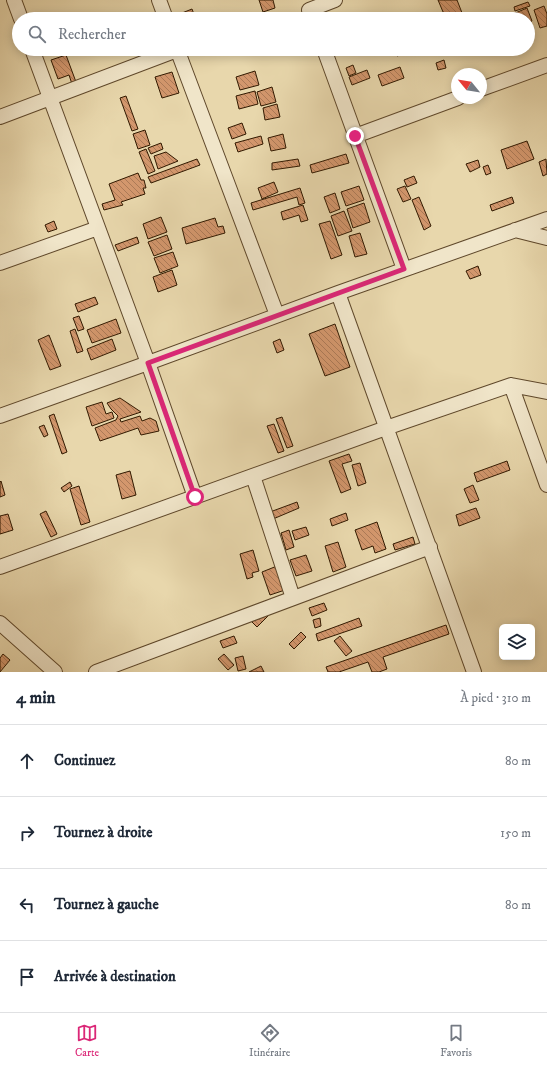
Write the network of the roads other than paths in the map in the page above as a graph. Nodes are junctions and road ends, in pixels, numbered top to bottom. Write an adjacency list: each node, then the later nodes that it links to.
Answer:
1 (14, 0): 5 (street)
2 (158, 0): 6 (street)
3 (336, 0): 4 (street)
4 (309, 10)
5 (18, 12)
6 (163, 12)
7 (35, 56): 13 (street)
8 (161, 56): 13 (street)
9 (179, 56): 24 (street)
10 (326, 56): 16 (street)
11 (547, 65): 12 (street)
12 (487, 87)
13 (51, 97): 15 (street); 18 (street)
14 (451, 101): 16 (street)
15 (0, 117)
16 (355, 136): 22 (street)
17 (547, 219): 19 (street)
18 (98, 228): 21 (street); 25 (street)
19 (516, 230): 20 (street); 22 (street)
20 (547, 238)
21 (0, 263)
22 (404, 269): 23 (street)
23 (338, 292): 24 (street); 29 (street)
24 (277, 315): 25 (street)
25 (148, 363): 28 (street); 32 (street)
26 (511, 385): 27 (street); 29 (street); 31 (street)
27 (547, 392)
28 (0, 416)
29 (386, 428): 30 (street); 33 (street)
30 (253, 476): 32 (street); 35 (street)
31 (547, 485)
32 (195, 497): 34 (street)
33 (430, 547): 35 (street); 39 (street)
34 (0, 567)
35 (293, 598): 38 (street)
36 (0, 623): 37 (street)
37 (55, 672)
38 (96, 672)
39 (474, 672)

